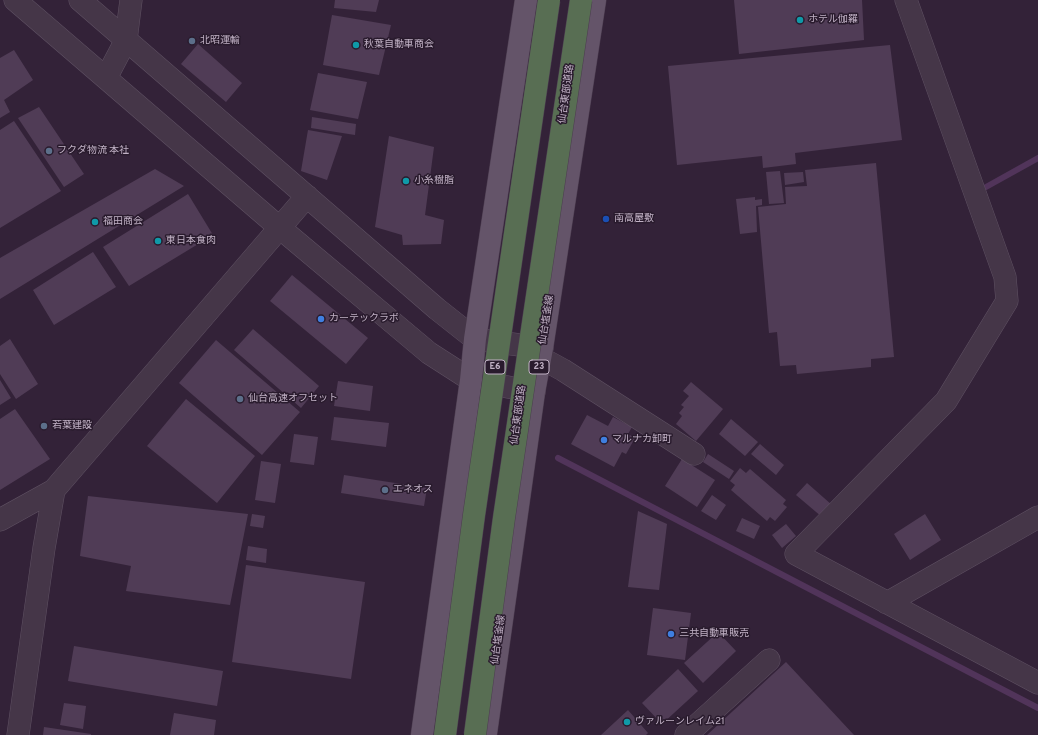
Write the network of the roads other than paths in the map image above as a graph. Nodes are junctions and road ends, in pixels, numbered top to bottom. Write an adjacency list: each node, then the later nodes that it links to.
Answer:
1 (15, 0): 10 (street)
2 (80, 0): 9 (street)
3 (131, 0): 9 (street)
4 (526, 0): 13 (main road)
5 (549, 0): 26 (highway, E6, bridge)
6 (580, 0): 27 (highway, 仙台東部道路, bridge)
7 (595, 0): 14 (main road, 仙台塩釜線 / 23)
8 (906, 0): 21 (street)
9 (126, 40): 10 (street); 11 (street)
10 (106, 78): 12 (street)
11 (308, 196): 12 (street); 13 (street)
12 (280, 228): 15 (street); 18 (street)
13 (475, 339): 14 (street); 15 (main road)
14 (542, 353): 16 (main road, 仙台塩釜線 / 23); 17 (street)
15 (471, 380): 16 (street); 25 (main road)
16 (534, 392): 28 (main road, 仙台塩釜線 / 23)
17 (694, 454)
18 (54, 490): 20 (street); 24 (street)
19 (1038, 517): 21 (street)
20 (0, 520)
21 (887, 603): 23 (street)
22 (769, 660): 29 (street)
23 (1038, 683)
24 (18, 735)
25 (422, 735)
26 (445, 735)
27 (475, 735)
28 (486, 735)
29 (686, 735)

